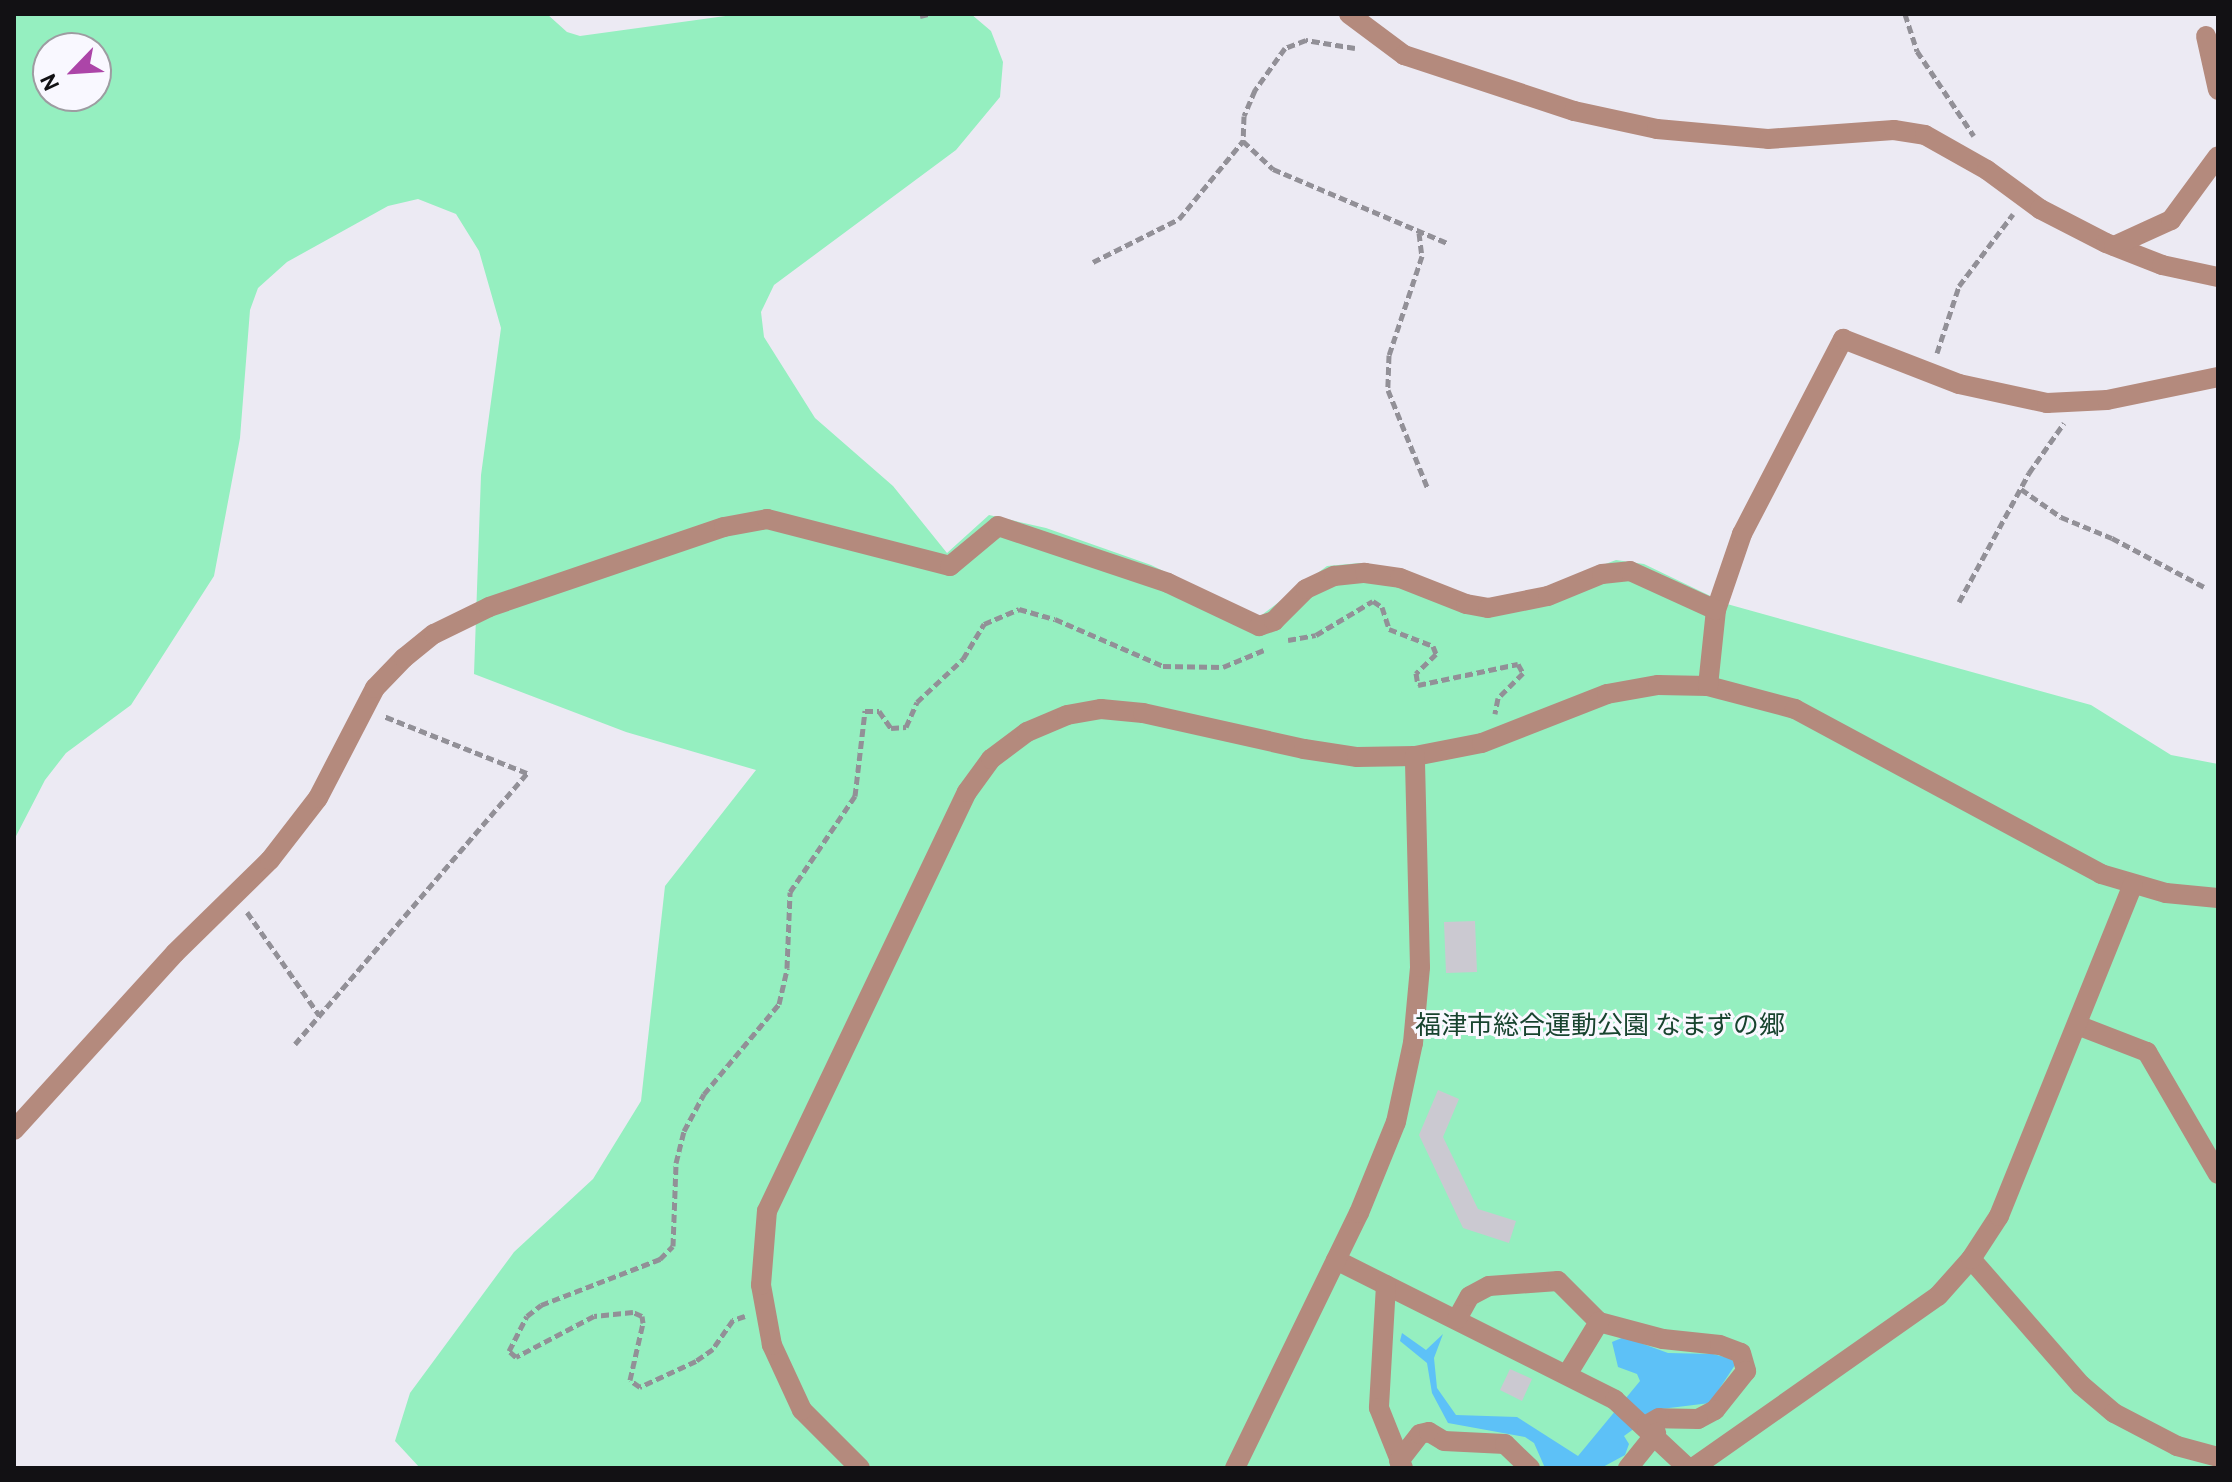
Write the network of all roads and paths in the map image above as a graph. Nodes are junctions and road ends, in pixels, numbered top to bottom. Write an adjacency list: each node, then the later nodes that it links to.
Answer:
1 (928, 14): 4 (path)
2 (1349, 14): 6 (street)
3 (1905, 14): 10 (path)
4 (920, 16)
5 (2206, 36): 7 (street)
6 (1404, 55): 8 (path); 10 (street)
7 (2218, 90)
8 (1243, 141): 12 (path); 15 (path)
9 (2218, 156): 14 (street)
10 (1987, 170): 11 (street)
11 (2023, 198): 14 (street); 17 (path)
12 (1418, 232): 13 (path); 20 (path)
13 (1447, 243)
14 (2114, 246): 16 (street)
15 (1093, 262)
16 (2218, 277)
17 (1935, 374): 19 (street); 24 (street)
18 (2218, 377): 19 (street)
19 (2062, 403): 21 (path)
20 (1428, 489)
21 (2021, 489): 22 (path); 23 (path)
22 (2204, 587)
23 (1959, 602)
24 (1716, 610): 27 (street); 28 (street)
25 (1285, 642): 29 (path)
26 (1270, 647): 42 (path)
27 (1708, 686): 29 (street); 31 (street)
28 (365, 709): 32 (street); 34 (path)
29 (1504, 735): 30 (street)
30 (1415, 756): 40 (street); 42 (street)
31 (2133, 885): 33 (street); 35 (street)
32 (235, 895): 34 (path); 37 (street)
33 (2218, 898)
34 (319, 1015): 36 (path)
35 (2077, 1025): 38 (street); 39 (street)
36 (295, 1044)
37 (14, 1130)
38 (2218, 1174)
39 (1971, 1259): 47 (street); 53 (street)
40 (1336, 1260): 41 (street); 50 (street)
41 (1386, 1285): 43 (street); 48 (street)
42 (764, 1308): 49 (street)
43 (1457, 1319): 44 (street); 45 (street)
44 (1599, 1322): 45 (street); 46 (street)
45 (1568, 1373): 46 (street)
46 (1652, 1429): 52 (street); 53 (street)
47 (2218, 1457)
48 (1401, 1465): 51 (street)
49 (860, 1468)
50 (1235, 1468)
51 (1530, 1468)
52 (1628, 1468)
53 (1690, 1468)

